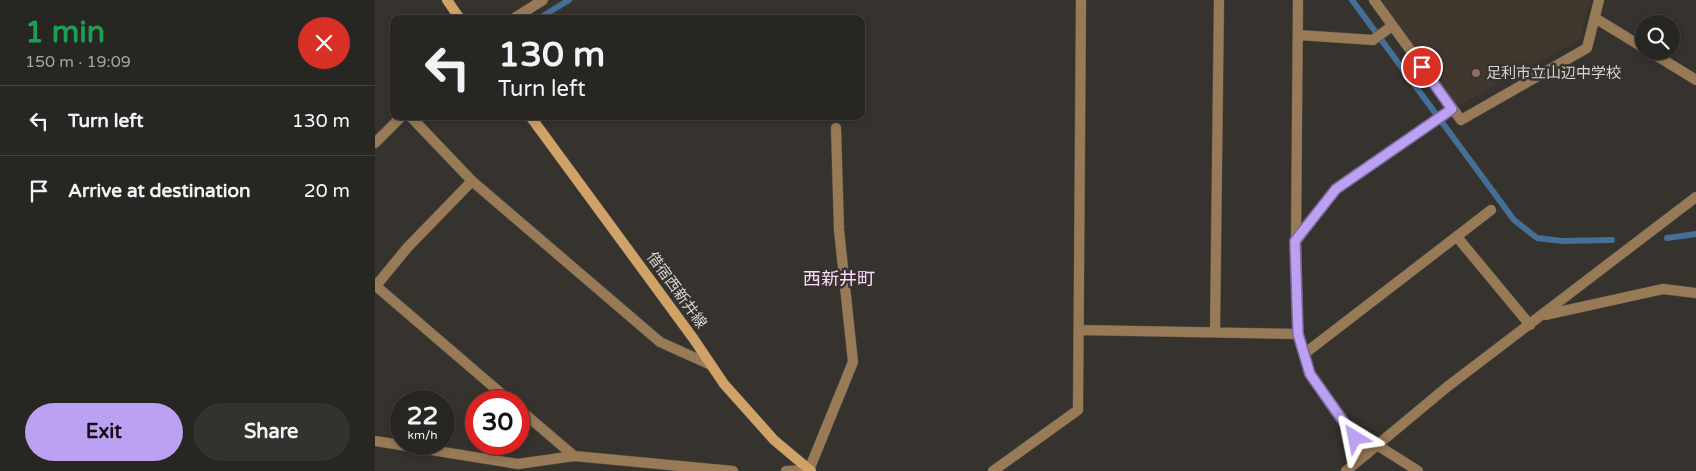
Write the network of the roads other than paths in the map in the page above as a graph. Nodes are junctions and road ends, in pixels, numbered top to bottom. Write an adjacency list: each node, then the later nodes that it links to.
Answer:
1 (447, 0): 8 (main road)
2 (543, 0): 9 (street)
3 (1081, 0): 31 (street)
4 (1219, 0): 32 (street)
5 (1299, 0): 12 (street)
6 (1374, 0): 11 (street)
7 (1599, 0): 10 (street)
8 (457, 15)
9 (519, 15)
10 (1595, 18): 13 (street); 16 (street)
11 (1392, 26): 12 (street); 16 (street)
12 (1298, 35): 26 (street)
13 (1635, 42)
14 (1664, 60): 15 (street)
15 (1696, 80)
16 (1452, 109): 26 (street)
17 (398, 120): 21 (street)
18 (414, 120): 22 (street)
19 (534, 120): 35 (main road, 借宿西新井線)
20 (836, 128): 43 (street)
21 (375, 143)
22 (472, 182): 27 (street); 35 (street)
23 (1696, 197): 29 (street)
24 (1491, 210): 25 (street)
25 (1457, 236): 30 (street); 34 (street)
26 (1295, 241): 33 (street)
27 (375, 287): 36 (street)
28 (1696, 293): 29 (street)
29 (1541, 316): 30 (street)
30 (1530, 325): 39 (street)
31 (1079, 330): 32 (street); 46 (street)
32 (1215, 332): 33 (street)
33 (1298, 334): 34 (street)
34 (1304, 354): 40 (street)
35 (711, 365): 43 (main road, 借宿西新井線)
36 (497, 390)
37 (530, 418): 41 (street)
38 (375, 441): 42 (street)
39 (1377, 445): 40 (street); 48 (street)
40 (1367, 454): 47 (street)
41 (574, 456): 42 (street); 44 (street)
42 (519, 467)
43 (810, 470): 45 (street)
44 (733, 471)
45 (786, 471)
46 (993, 471)
47 (1346, 471)
48 (1418, 471)

